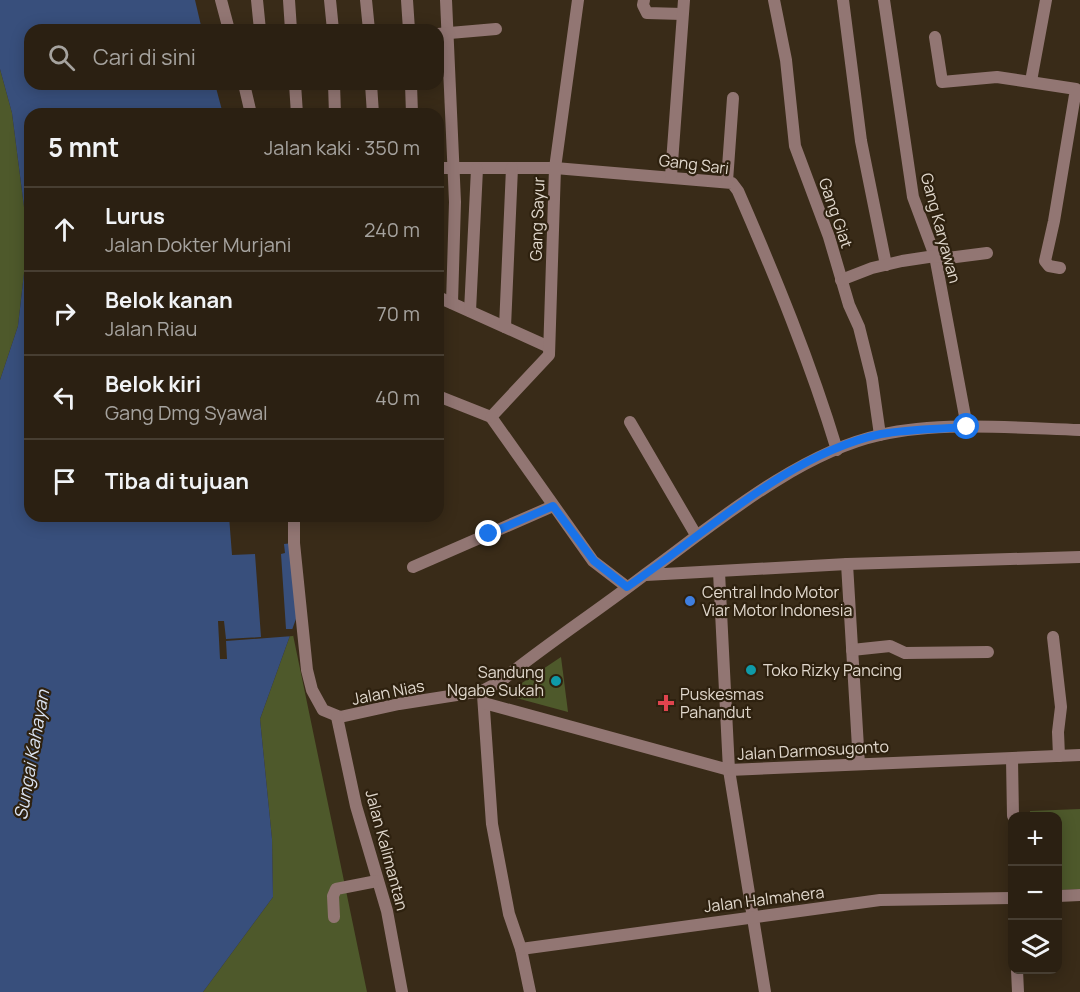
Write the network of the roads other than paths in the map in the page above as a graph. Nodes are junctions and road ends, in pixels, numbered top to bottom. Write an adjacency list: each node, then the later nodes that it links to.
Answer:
1 (221, 0): 16 (street)
2 (256, 0): 17 (street)
3 (289, 0): 18 (street)
4 (330, 0): 19 (street)
5 (366, 0): 20 (street)
6 (407, 0): 21 (street)
7 (446, 0): 22 (street)
8 (578, 0): 42 (street, Gang Sayur)
9 (644, 0): 15 (street)
10 (684, 0): 15 (street)
11 (774, 0): 51 (street, Gang Giat)
12 (843, 0): 49 (street)
13 (884, 0): 48 (street, Gang Karyawan)
14 (1046, 0): 27 (street)
15 (682, 14): 45 (street)
16 (227, 24)
17 (259, 24)
18 (291, 24)
19 (332, 24)
20 (368, 24)
21 (409, 24)
22 (444, 24)
23 (496, 29): 24 (street)
24 (444, 33)
25 (935, 36): 27 (street)
26 (444, 48): 43 (street)
27 (1031, 81): 34 (street)
28 (245, 90): 35 (street)
29 (295, 90): 36 (street)
30 (334, 90): 37 (street)
31 (372, 90): 38 (street)
32 (411, 90): 39 (street)
33 (732, 98): 46 (street)
34 (1078, 98): 50 (street)
35 (250, 108)
36 (297, 108)
37 (335, 108)
38 (373, 108)
39 (412, 108)
40 (444, 168): 43 (street, Gang Sari)
41 (512, 168): 42 (street, Gang Sari); 44 (street, Gang Sari); 55 (street)
42 (555, 168): 45 (street, Gang Sari); 56 (street, Gang Sayur)
43 (452, 169): 44 (street, Gang Sari); 53 (street)
44 (477, 169): 54 (street)
45 (671, 176): 46 (street, Gang Sari)
46 (727, 181): 63 (street, Gang Sari)
47 (987, 253): 48 (street)
48 (935, 256): 49 (street); 60 (street, Gang Karyawan)
49 (886, 265): 51 (street)
50 (1060, 268)
51 (841, 280): 62 (street, Gang Giat)
52 (444, 300): 53 (street)
53 (452, 303): 54 (street)
54 (470, 311): 55 (street)
55 (505, 327): 56 (street)
56 (549, 347): 58 (street, Gang Sayur)
57 (444, 398): 58 (street)
58 (491, 417): 64 (street)
59 (630, 422): 66 (street)
60 (967, 427): 61 (street); 62 (street)
61 (1080, 430)
62 (880, 435): 63 (street)
63 (837, 450): 66 (street)
64 (553, 506): 69 (street); 72 (street)
65 (294, 522): 77 (street)
66 (696, 535): 71 (street)
67 (1080, 557): 68 (street)
68 (847, 564): 70 (street); 74 (street)
69 (413, 567)
70 (719, 572): 71 (street); 82 (street)
71 (646, 575): 72 (street)
72 (627, 587): 76 (street)
73 (1053, 637): 79 (street)
74 (852, 650): 75 (street); 81 (street)
75 (988, 652)
76 (483, 697): 77 (street, Jalan Nias); 82 (street, Jalan Darmosugonto); 90 (street)
77 (337, 717): 84 (street, Jalan Kalimantan)
78 (1080, 755): 79 (street, Jalan Darmosugonto)
79 (1059, 756): 80 (street, Jalan Darmosugonto)
80 (1012, 759): 81 (street, Jalan Darmosugonto); 83 (street)
81 (859, 764): 82 (street, Jalan Darmosugonto)
82 (729, 770): 88 (street)
83 (1014, 812)
84 (378, 880): 89 (street); 92 (street, Jalan Kalimantan)
85 (1080, 895): 86 (street)
86 (1062, 896)
87 (1008, 898): 88 (street, Jalan Halmahera)
88 (752, 916): 90 (street, Jalan Halmahera); 94 (street)
89 (334, 917)
90 (521, 949): 93 (street)
91 (1017, 974): 95 (street)
92 (402, 992)
93 (530, 992)
94 (765, 992)
95 (1018, 992)

